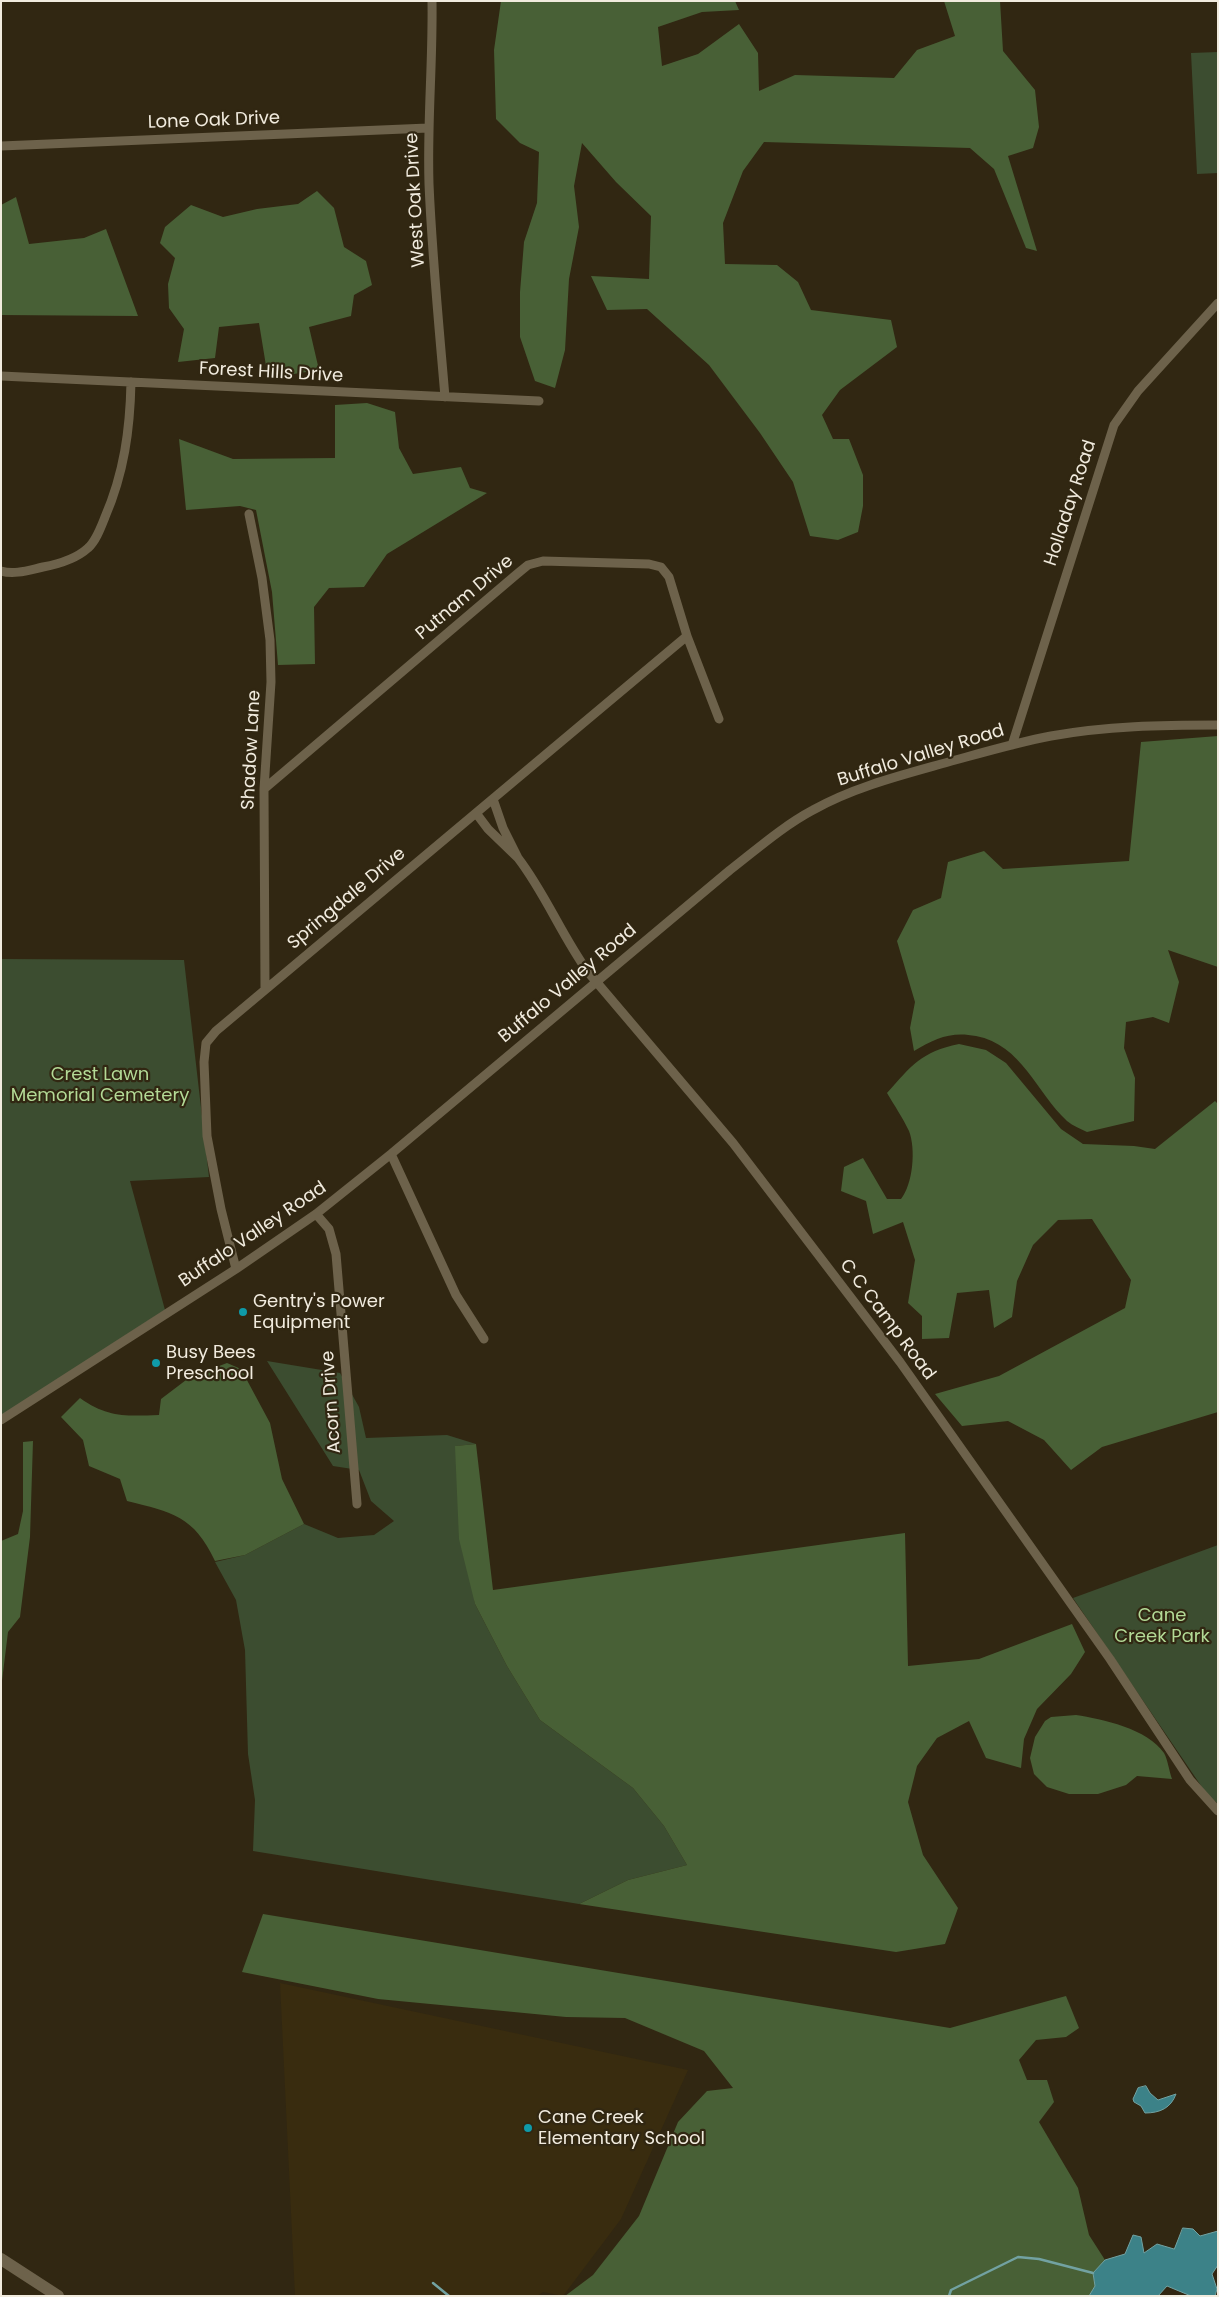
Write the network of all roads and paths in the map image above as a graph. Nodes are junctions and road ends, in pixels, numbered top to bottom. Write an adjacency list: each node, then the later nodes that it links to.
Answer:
1 (432, 1): 2 (street, West Oak Drive)
2 (428, 128): 3 (street, Lone Oak Drive); 7 (street, West Oak Drive)
3 (1, 146)
4 (1218, 302): 14 (street, Holladay Road)
5 (1, 376): 6 (street, Forest Hills Drive)
6 (131, 382): 7 (street, Forest Hills Drive); 10 (street)
7 (445, 397): 8 (street, Forest Hills Drive)
8 (538, 401)
9 (249, 514): 15 (street, Shadow Lane)
10 (1, 570)
11 (688, 636): 12 (street, Putnam Drive); 15 (street, Putnam Drive); 16 (street, Springdale Drive)
12 (719, 719)
13 (1218, 725): 14 (street, Buffalo Valley Road)
14 (1012, 745): 19 (street, Buffalo Valley Road)
15 (264, 789): 20 (street, Shadow Lane)
16 (493, 799): 17 (street, Springdale Drive); 18 (street)
17 (476, 813): 18 (street); 20 (street, Springdale Drive)
18 (518, 858): 19 (street, C C Camp Road)
19 (597, 980): 21 (street, Buffalo Valley Road); 27 (street, C C Camp Road)
20 (265, 990): 23 (street, Springdale Drive)
21 (391, 1154): 22 (street, Buffalo Valley Road); 24 (street)
22 (316, 1214): 23 (street, Buffalo Valley Road); 26 (street, Acorn Drive)
23 (236, 1269): 25 (street, Buffalo Valley Road)
24 (484, 1339)
25 (1, 1420)
26 (357, 1504)
27 (1218, 1811)
28 (1, 2258): 29 (street)
29 (58, 2296)

